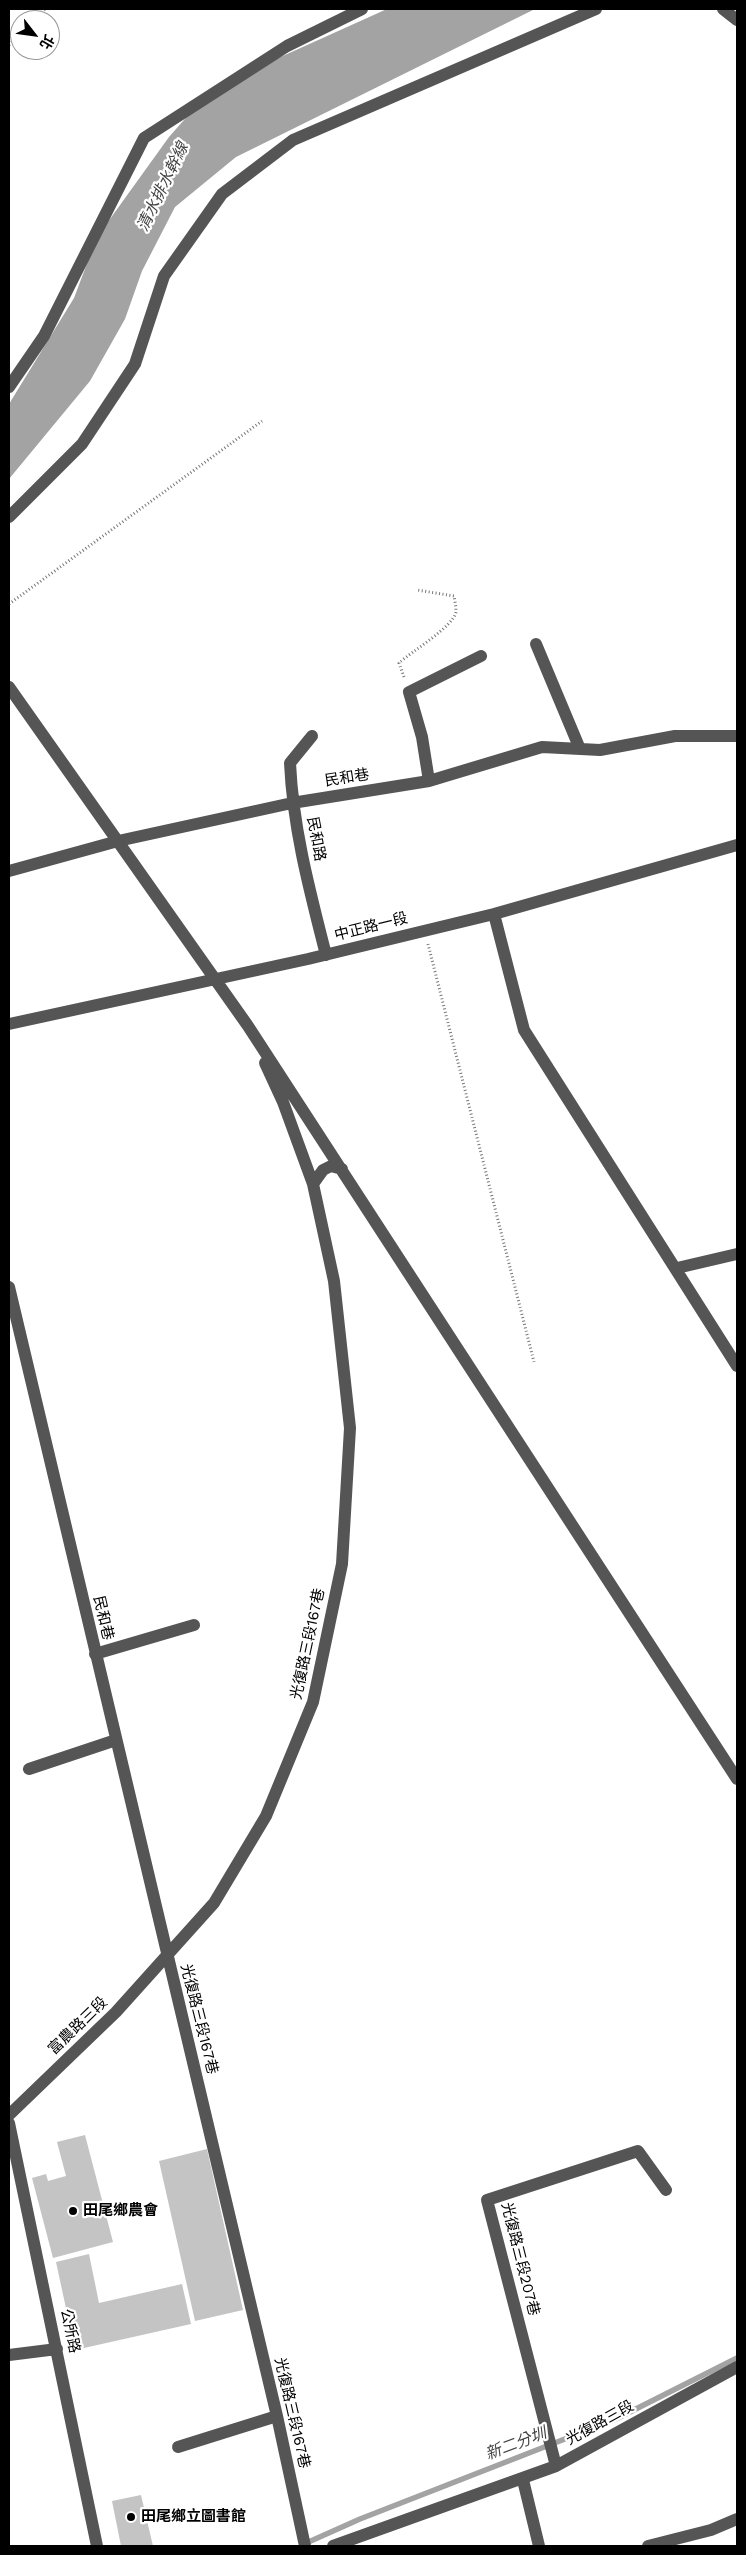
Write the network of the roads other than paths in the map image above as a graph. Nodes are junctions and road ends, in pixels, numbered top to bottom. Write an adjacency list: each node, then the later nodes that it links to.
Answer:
1 (362, 9): 5 (street)
2 (596, 9): 6 (street)
3 (723, 9): 4 (street)
4 (737, 20)
5 (9, 387)
6 (9, 517)
7 (536, 644): 12 (street)
8 (482, 656): 13 (street)
9 (9, 687): 15 (street)
10 (312, 736): 14 (street, 民和路)
11 (737, 736): 12 (street, 民和巷)
12 (580, 750): 13 (street, 民和巷)
13 (429, 781): 14 (street, 民和巷)
14 (292, 803): 15 (street, 民和巷); 19 (street, 民和路)
15 (118, 841): 17 (street, 民和巷); 20 (street)
16 (737, 845): 18 (street, 中正路一段)
17 (9, 871)
18 (494, 914): 19 (street, 中正路一段); 26 (street)
19 (326, 955): 20 (street, 中正路一段)
20 (215, 979): 21 (street, 中正路一段); 22 (street)
21 (9, 1024)
22 (248, 1026): 23 (street); 24 (street, 光復路三段167巷)
23 (342, 1169): 24 (street); 33 (street)
24 (313, 1184): 34 (street, 光復路三段167巷)
25 (737, 1254): 26 (street)
26 (677, 1268): 28 (street)
27 (9, 1287): 30 (street, 民和巷)
28 (737, 1366)
29 (194, 1625): 30 (street)
30 (95, 1654): 31 (street, 民和巷)
31 (116, 1740): 32 (street); 34 (street, 民和巷)
32 (29, 1770)
33 (737, 1778)
34 (167, 1956): 35 (street, 富農路三段); 41 (street, 光復路三段167巷)
35 (9, 2115)
36 (9, 2123): 38 (street, 公所路)
37 (666, 2190): 43 (street, 光復路三段207巷)
38 (57, 2349): 39 (street); 46 (street, 公所路)
39 (9, 2355)
40 (737, 2367): 43 (street, 光復路三段)
41 (277, 2416): 42 (street); 47 (street, 光復路三段167巷)
42 (178, 2447)
43 (556, 2466): 44 (street, 光復路三段)
44 (523, 2480): 48 (street, 光復路三段); 49 (street)
45 (737, 2519): 50 (street)
46 (96, 2546)
47 (305, 2546)
48 (333, 2546)
49 (539, 2546)
50 (648, 2546)

